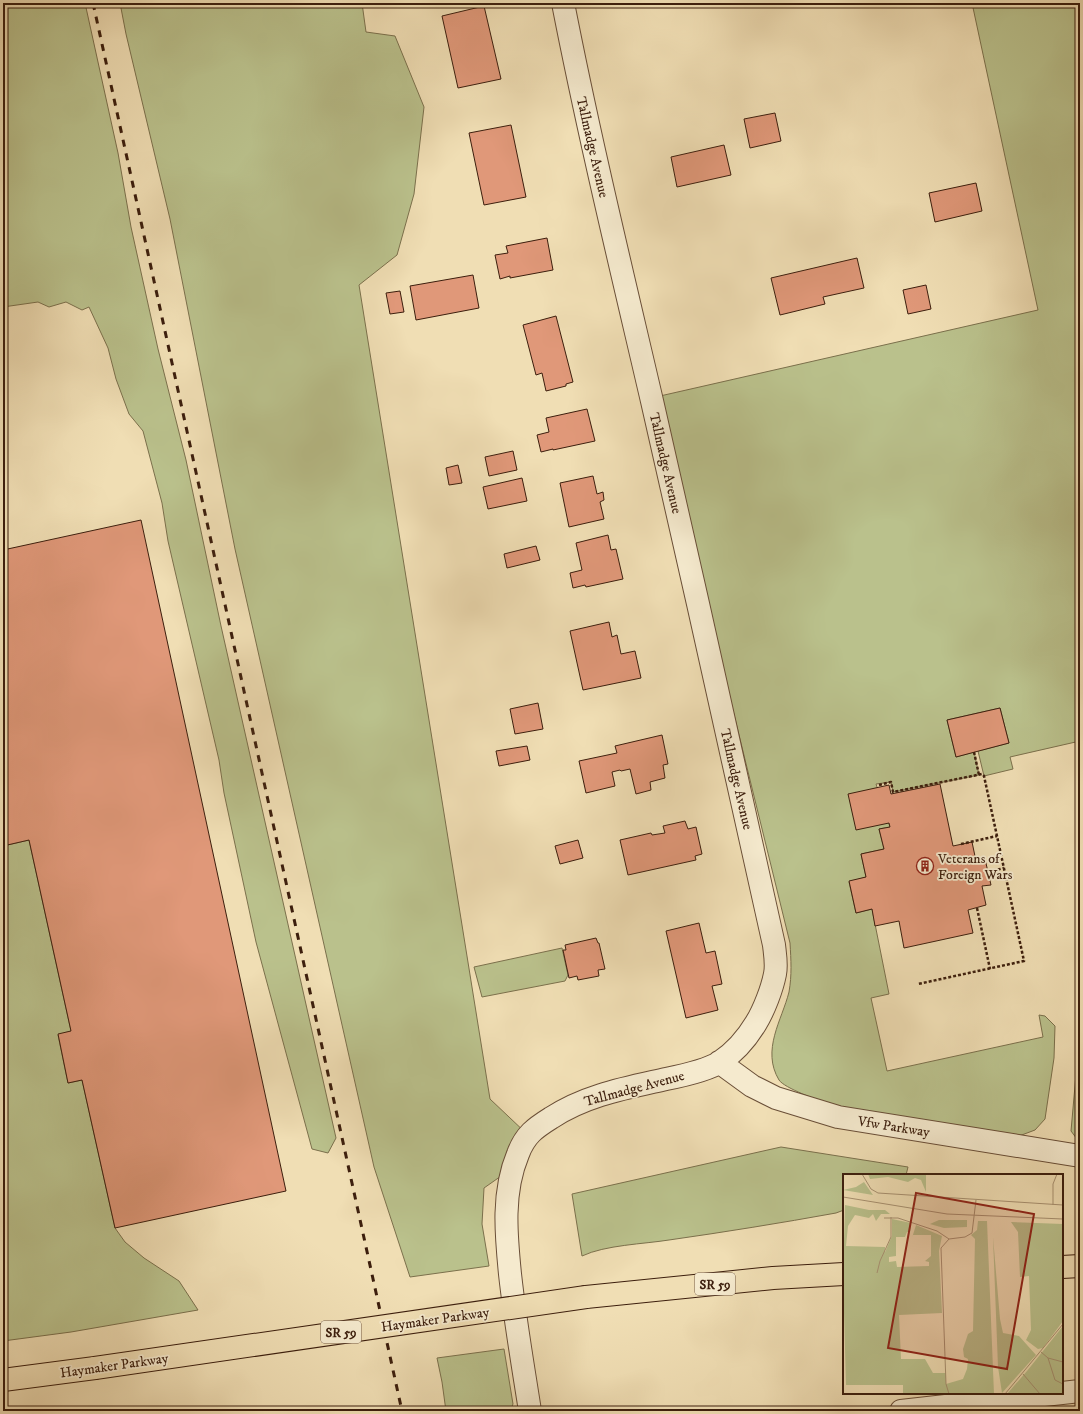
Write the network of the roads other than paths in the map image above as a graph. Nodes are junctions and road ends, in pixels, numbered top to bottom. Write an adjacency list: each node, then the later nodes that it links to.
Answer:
1 (563, 3): 2 (street, Tallmadge Avenue)
2 (719, 1062): 3 (street, Vfw Parkway); 11 (street, Tallmadge Avenue)
3 (1080, 1156)
4 (1080, 1266): 5 (main road)
5 (1063, 1267)
6 (843, 1274): 7 (main road, Haymaker Parkway / SR 59, bridge)
7 (3, 1380)
8 (1080, 1391): 9 (street)
9 (1063, 1393)
10 (1053, 1394): 12 (street)
11 (530, 1411)
12 (901, 1411)

